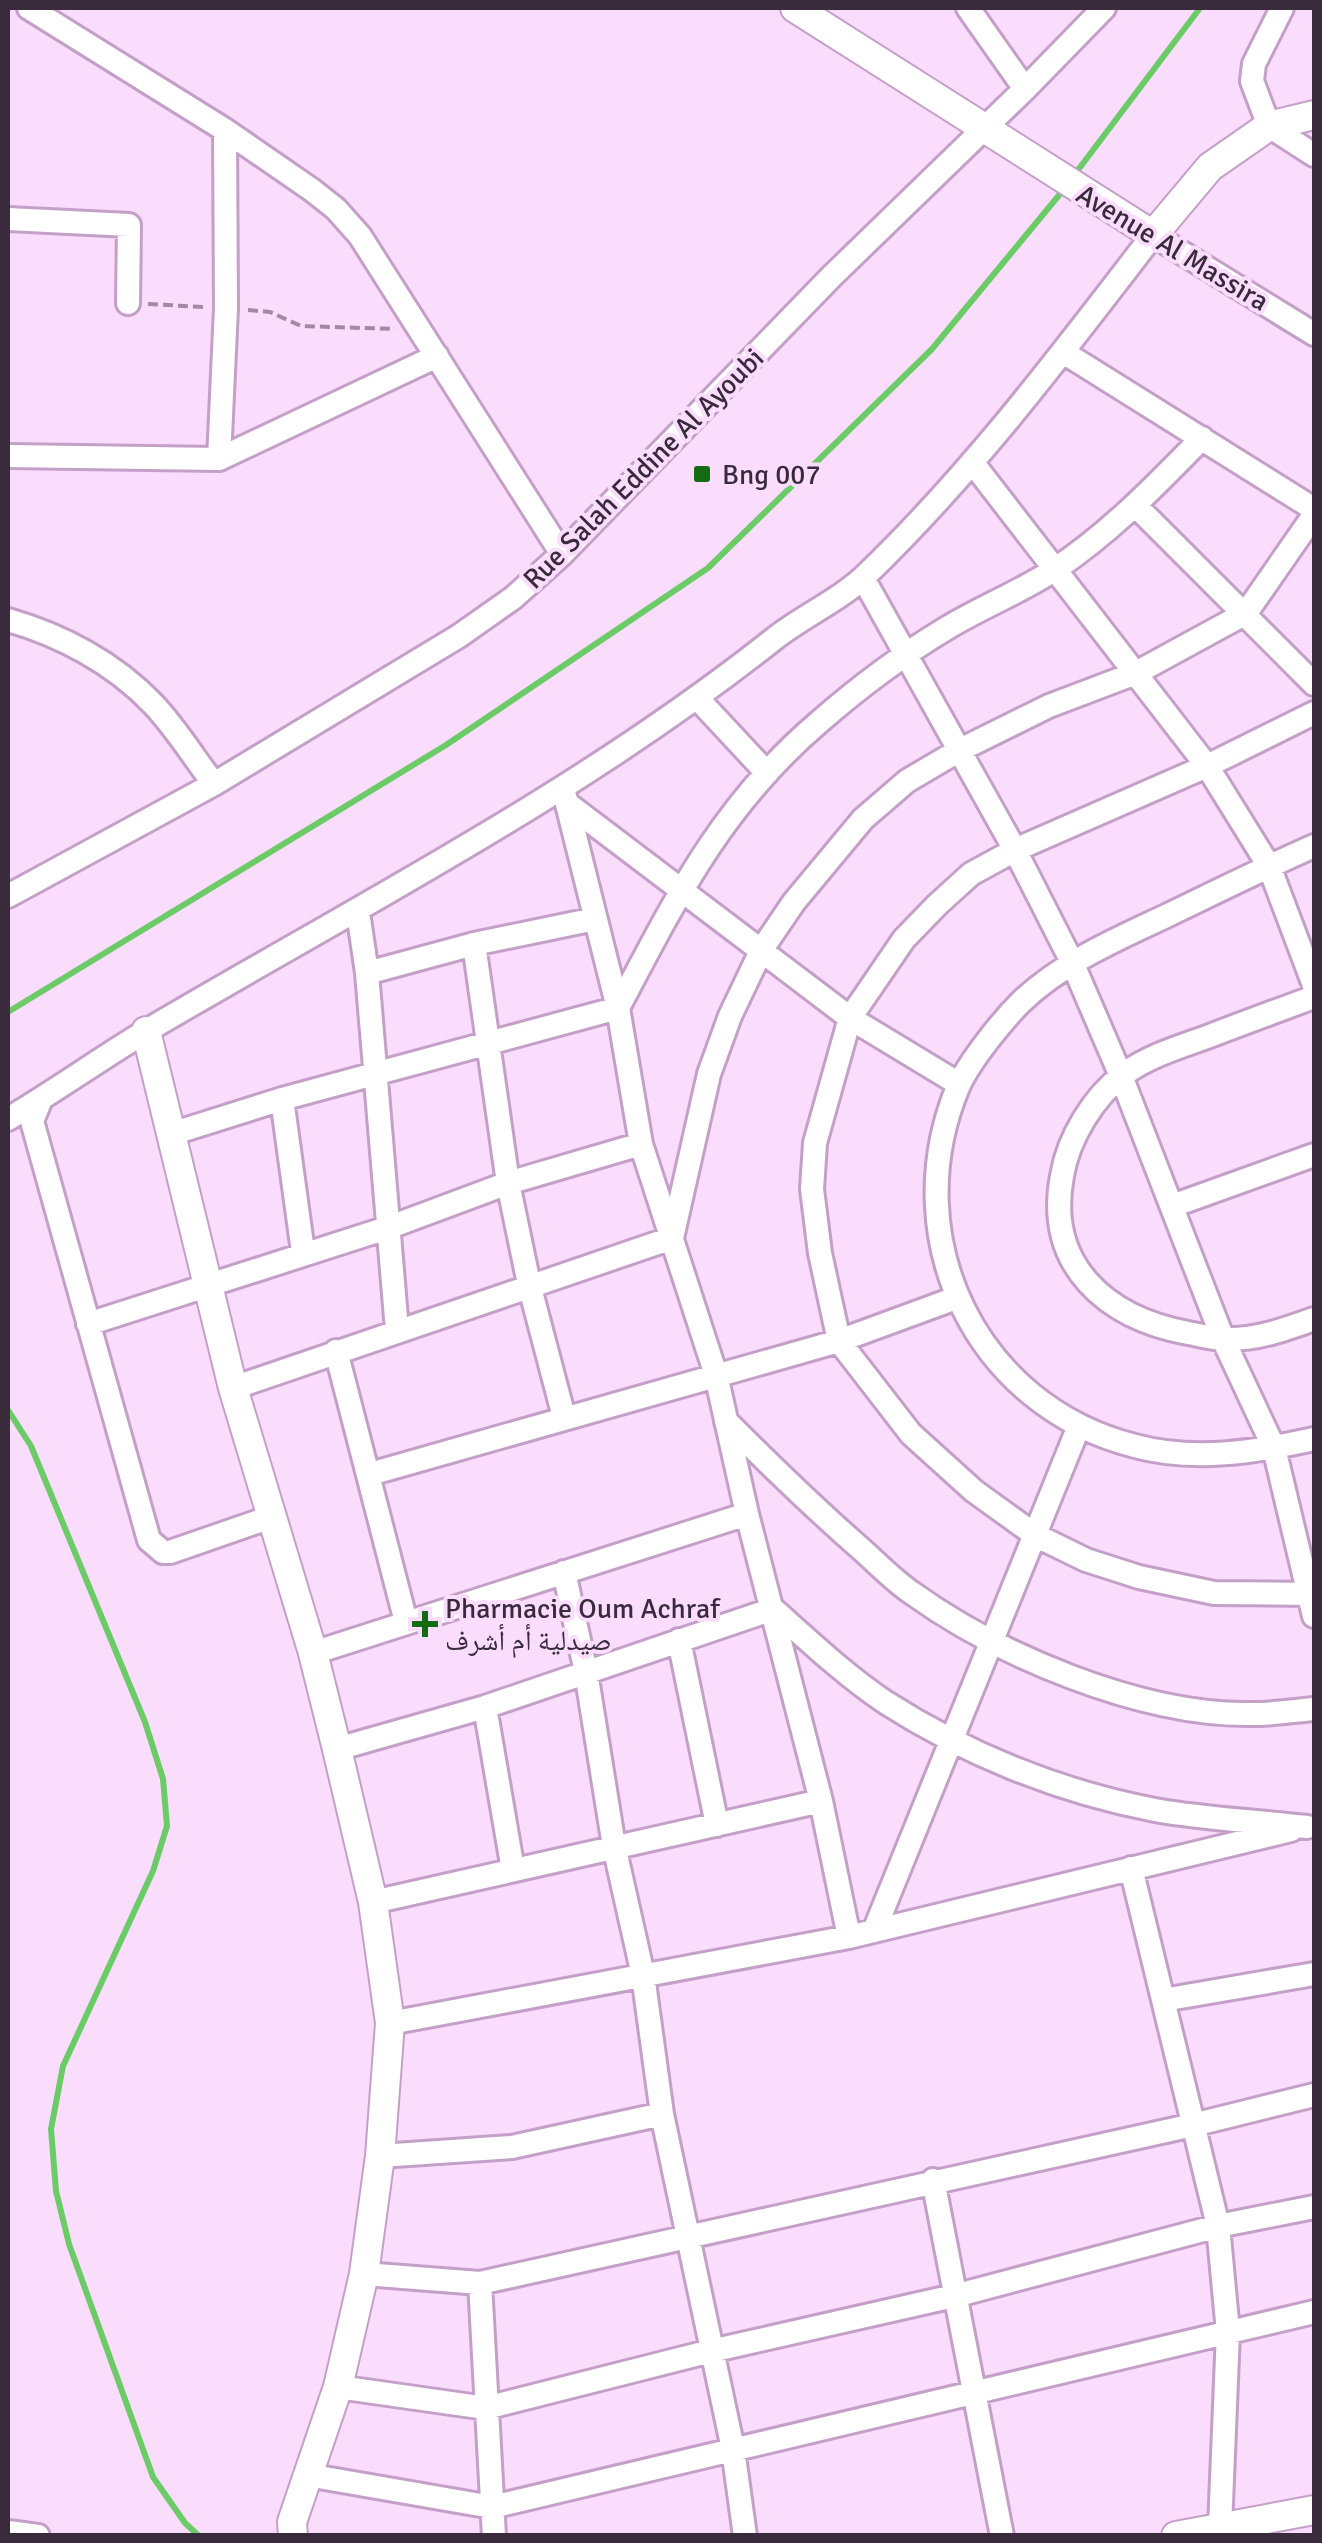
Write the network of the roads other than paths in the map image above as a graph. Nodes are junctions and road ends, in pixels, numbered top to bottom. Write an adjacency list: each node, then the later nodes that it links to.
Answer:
1 (29, 8): 10 (street)
2 (795, 8): 9 (street)
3 (968, 8): 6 (street)
4 (1104, 8): 6 (street, Rue Salah Eddine Al Ayoubi)
5 (1282, 8): 8 (street)
6 (1025, 89): 9 (street, Rue Salah Eddine Al Ayoubi)
7 (1314, 115): 8 (street)
8 (1270, 126): 11 (street); 13 (street)
9 (984, 129): 13 (street, Avenue Al Massira); 24 (street, Rue Salah Eddine Al Ayoubi)
10 (225, 130): 17 (street); 20 (street)
11 (1314, 155)
12 (8, 219): 14 (street)
13 (1153, 235): 15 (street, Avenue Al Massira); 16 (street)
14 (128, 303)
15 (1314, 334)
16 (1063, 352): 18 (street); 21 (street)
17 (437, 356): 20 (street); 24 (street)
18 (1202, 438): 22 (street); 23 (street)
19 (8, 456): 20 (street)
20 (219, 459)
21 (972, 462): 25 (street); 26 (street)
22 (1136, 506): 25 (street); 27 (street)
23 (1314, 512): 27 (street)
24 (562, 554): 37 (street, Rue Salah Eddine Al Ayoubi)
25 (1054, 570): 29 (street); 30 (street)
26 (864, 578): 29 (street); 32 (street)
27 (1246, 612): 30 (street); 31 (street)
28 (8, 620): 37 (street)
29 (908, 654): 34 (street); 36 (street)
30 (1136, 673): 34 (street); 35 (street)
31 (1314, 684)
32 (698, 700): 36 (street); 38 (street)
33 (1314, 712): 35 (street)
34 (958, 751): 40 (street); 47 (street)
35 (1207, 766): 40 (street); 41 (street)
36 (767, 773): 42 (street)
37 (214, 784): 43 (street, Rue Salah Eddine Al Ayoubi)
38 (566, 796): 42 (street); 44 (street); 45 (street)
39 (1314, 846): 41 (street)
40 (1015, 850): 48 (street); 53 (street)
41 (1269, 866): 48 (street); 50 (street)
42 (681, 887): 47 (street); 52 (street)
43 (8, 896)
44 (358, 912): 49 (street); 54 (street)
45 (594, 919): 46 (street); 52 (street)
46 (474, 944): 49 (street); 55 (street)
47 (762, 949): 53 (street); 68 (street)
48 (1072, 962): 57 (street); 58 (street)
49 (367, 973): 56 (street)
50 (1314, 986)
51 (1314, 997): 57 (street)
52 (618, 1008): 55 (street); 63 (street)
53 (850, 1018): 58 (street); 77 (street)
54 (146, 1032): 60 (street); 62 (street)
55 (488, 1044): 56 (street); 65 (street)
56 (374, 1073): 59 (street); 67 (street)
57 (1121, 1076): 66 (street); 76 (street)
58 (959, 1084): 72 (street)
59 (282, 1098): 62 (street); 69 (street)
60 (41, 1099): 61 (street); 74 (street)
61 (8, 1119)
62 (170, 1134): 71 (street)
63 (641, 1144): 65 (street); 68 (street)
64 (1314, 1156): 66 (street)
65 (508, 1182): 67 (street); 70 (street)
66 (1172, 1206): 76 (street)
67 (390, 1226): 69 (street); 75 (street)
68 (672, 1238): 70 (street); 79 (street)
69 (303, 1252): 71 (street)
70 (529, 1284): 75 (street); 81 (street)
71 (208, 1286): 74 (street); 80 (street)
72 (956, 1298): 77 (street); 83 (street)
73 (1314, 1319): 76 (street)
74 (88, 1324): 88 (street)
75 (397, 1330): 78 (street)
76 (1224, 1340): 85 (street)
77 (839, 1341): 79 (street); 89 (street)
78 (336, 1351): 80 (street); 86 (street)
79 (716, 1375): 81 (street); 82 (street)
80 (234, 1388): 88 (street)
81 (564, 1416): 86 (street)
82 (726, 1421): 87 (street); 95 (street)
83 (1079, 1426): 85 (street); 89 (street)
84 (1314, 1438): 85 (street)
85 (1274, 1448): 91 (street)
86 (370, 1474): 93 (street)
87 (747, 1514): 90 (street); 92 (street)
88 (271, 1517): 96 (street)
89 (1035, 1535): 91 (street); 95 (street)
90 (564, 1572): 93 (street); 97 (street)
91 (1312, 1602)
92 (773, 1609): 94 (street); 100 (street); 102 (street)
93 (406, 1622): 96 (street)
94 (679, 1640): 97 (street); 103 (street)
95 (991, 1644): 99 (street); 100 (street)
96 (313, 1652): 101 (street)
97 (586, 1672): 98 (street); 105 (street)
98 (485, 1707): 101 (street); 107 (street)
99 (1314, 1709)
100 (950, 1740): 104 (street); 109 (street)
101 (337, 1750): 108 (street)
102 (821, 1801): 103 (street); 110 (street)
103 (717, 1825): 105 (street)
104 (1311, 1826): 106 (street)
105 (614, 1846): 107 (street); 112 (street)
106 (1130, 1868): 109 (street); 113 (street)
107 (513, 1870): 108 (street)
108 (373, 1902): 114 (street)
109 (874, 1931): 110 (street)
110 (849, 1937): 112 (street)
111 (1314, 1974): 113 (street)
112 (643, 1975): 114 (street); 116 (street)
113 (1162, 2000): 117 (street)
114 (390, 2023): 118 (street)
115 (1314, 2095): 117 (street)
116 (662, 2114): 118 (street); 122 (street)
117 (1193, 2125): 119 (street); 121 (street)
118 (380, 2156): 123 (street)
119 (934, 2180): 122 (street); 125 (street)
120 (1314, 2207): 121 (street)
121 (1218, 2226): 125 (street); 127 (street)
122 (687, 2238): 124 (street); 128 (street)
123 (364, 2274): 124 (street); 129 (street)
124 (480, 2283): 131 (street)
125 (958, 2294): 128 (street); 130 (street)
126 (1314, 2312): 127 (street)
127 (1228, 2332): 130 (street); 136 (street)
128 (711, 2351): 131 (street); 132 (street)
129 (338, 2387): 131 (street); 133 (street)
130 (974, 2391): 132 (street); 142 (street)
131 (486, 2408): 134 (street)
132 (734, 2449): 134 (street); 141 (street)
133 (307, 2475): 134 (street); 139 (street)
134 (492, 2507): 140 (street)
135 (1314, 2510): 136 (street)
136 (1220, 2528): 143 (street)
137 (8, 2532): 138 (street)
138 (38, 2536)
139 (292, 2536)
140 (494, 2536)
141 (745, 2536)
142 (1002, 2536)
143 (1176, 2536)

